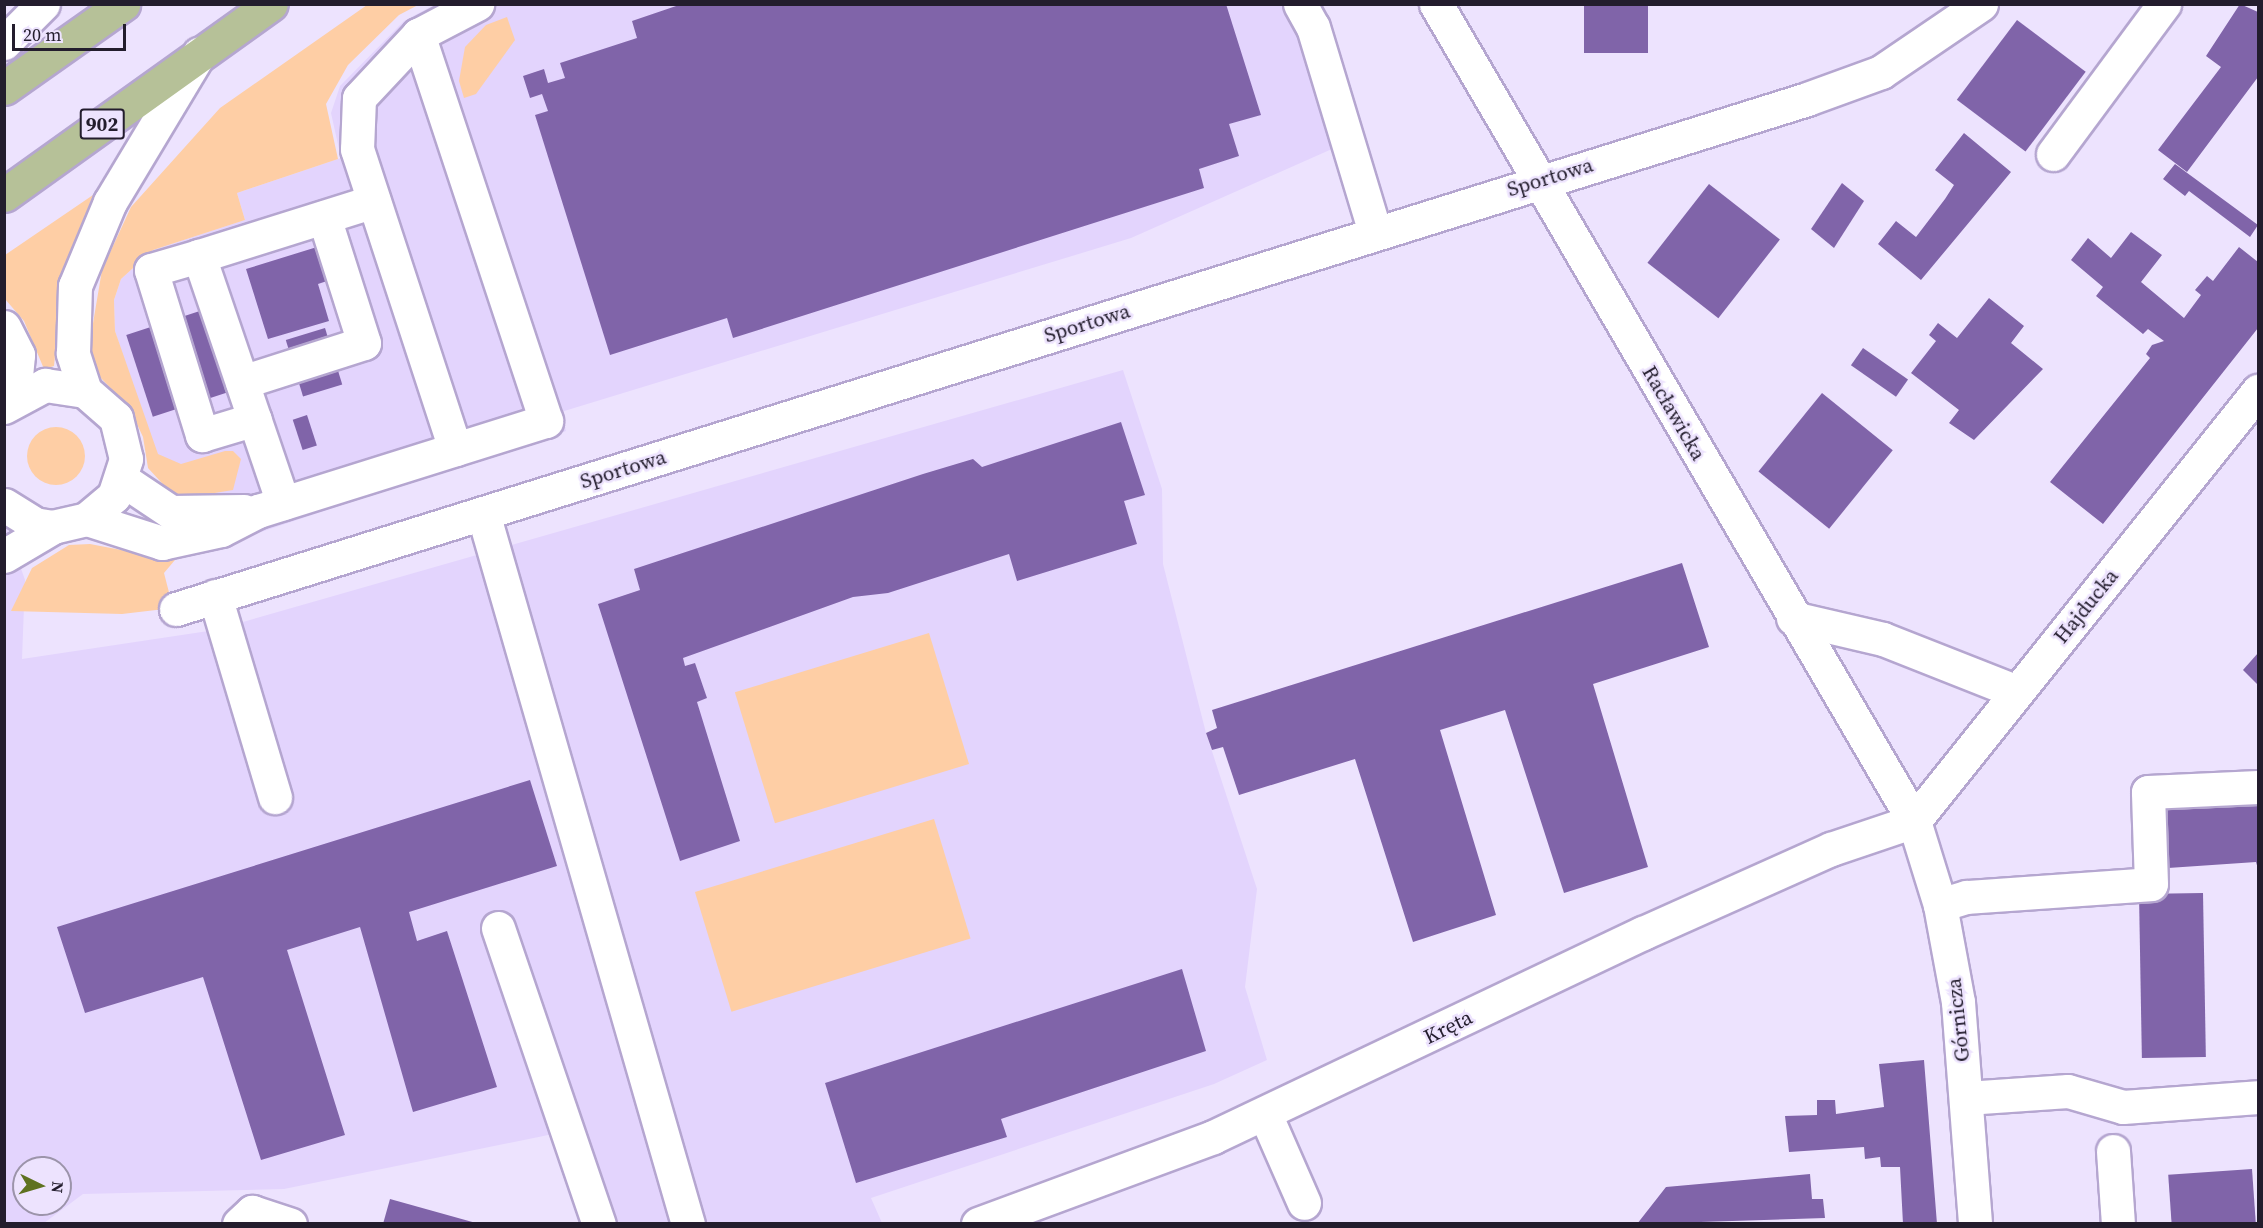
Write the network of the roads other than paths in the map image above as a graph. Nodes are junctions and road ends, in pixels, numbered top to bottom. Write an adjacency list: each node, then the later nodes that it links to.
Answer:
1 (43, 4): 10 (street)
2 (123, 4): 12 (main road)
3 (272, 4): 11 (main road, 902)
4 (477, 4): 9 (street)
5 (1300, 4): 18 (street)
6 (1436, 4): 14 (street, Racławicka)
7 (1981, 4): 14 (street, Sportowa)
8 (2164, 4): 13 (street)
9 (418, 35): 16 (street); 26 (street)
10 (4, 43)
11 (199, 54): 15 (main road, 902); 22 (street)
12 (4, 88)
13 (2053, 154)
14 (1541, 179): 18 (street, Sportowa); 36 (street, Racławicka)
15 (4, 195)
16 (374, 201): 17 (street); 26 (street)
17 (324, 217): 19 (street); 21 (street)
18 (1376, 232): 30 (street, Sportowa)
19 (199, 256): 21 (street); 25 (street)
20 (4, 327): 24 (street)
21 (242, 382): 25 (street)
22 (85, 391): 24 (street); 27 (street)
23 (2259, 391): 37 (street, Hajducka)
24 (9, 402)
25 (255, 419): 29 (street)
26 (455, 449): 29 (street)
27 (123, 480): 29 (street); 31 (street)
28 (4, 504): 32 (street)
29 (270, 507): 31 (street)
30 (483, 513): 34 (street, Sportowa); 51 (street)
31 (87, 519): 32 (street)
32 (52, 527): 33 (street)
33 (4, 556)
34 (215, 596): 35 (street, Sportowa); 39 (street)
35 (177, 609)
36 (1793, 618): 37 (street); 40 (street, Racławicka)
37 (2015, 691): 40 (street, Hajducka)
38 (2259, 787): 41 (street)
39 (275, 797)
40 (1914, 821): 41 (street, Górnicza); 45 (street, Kręta)
41 (1940, 905): 44 (street, Górnicza)
42 (498, 928): 50 (street)
43 (2259, 1097): 44 (street)
44 (1966, 1098): 53 (street, Górnicza)
45 (1265, 1114): 47 (street); 52 (street, Kręta)
46 (2113, 1151): 54 (street)
47 (1304, 1203)
48 (280, 1219): 49 (street)
49 (238, 1224)
50 (599, 1224)
51 (688, 1224)
52 (978, 1224)
53 (1975, 1224)
54 (2118, 1224)

